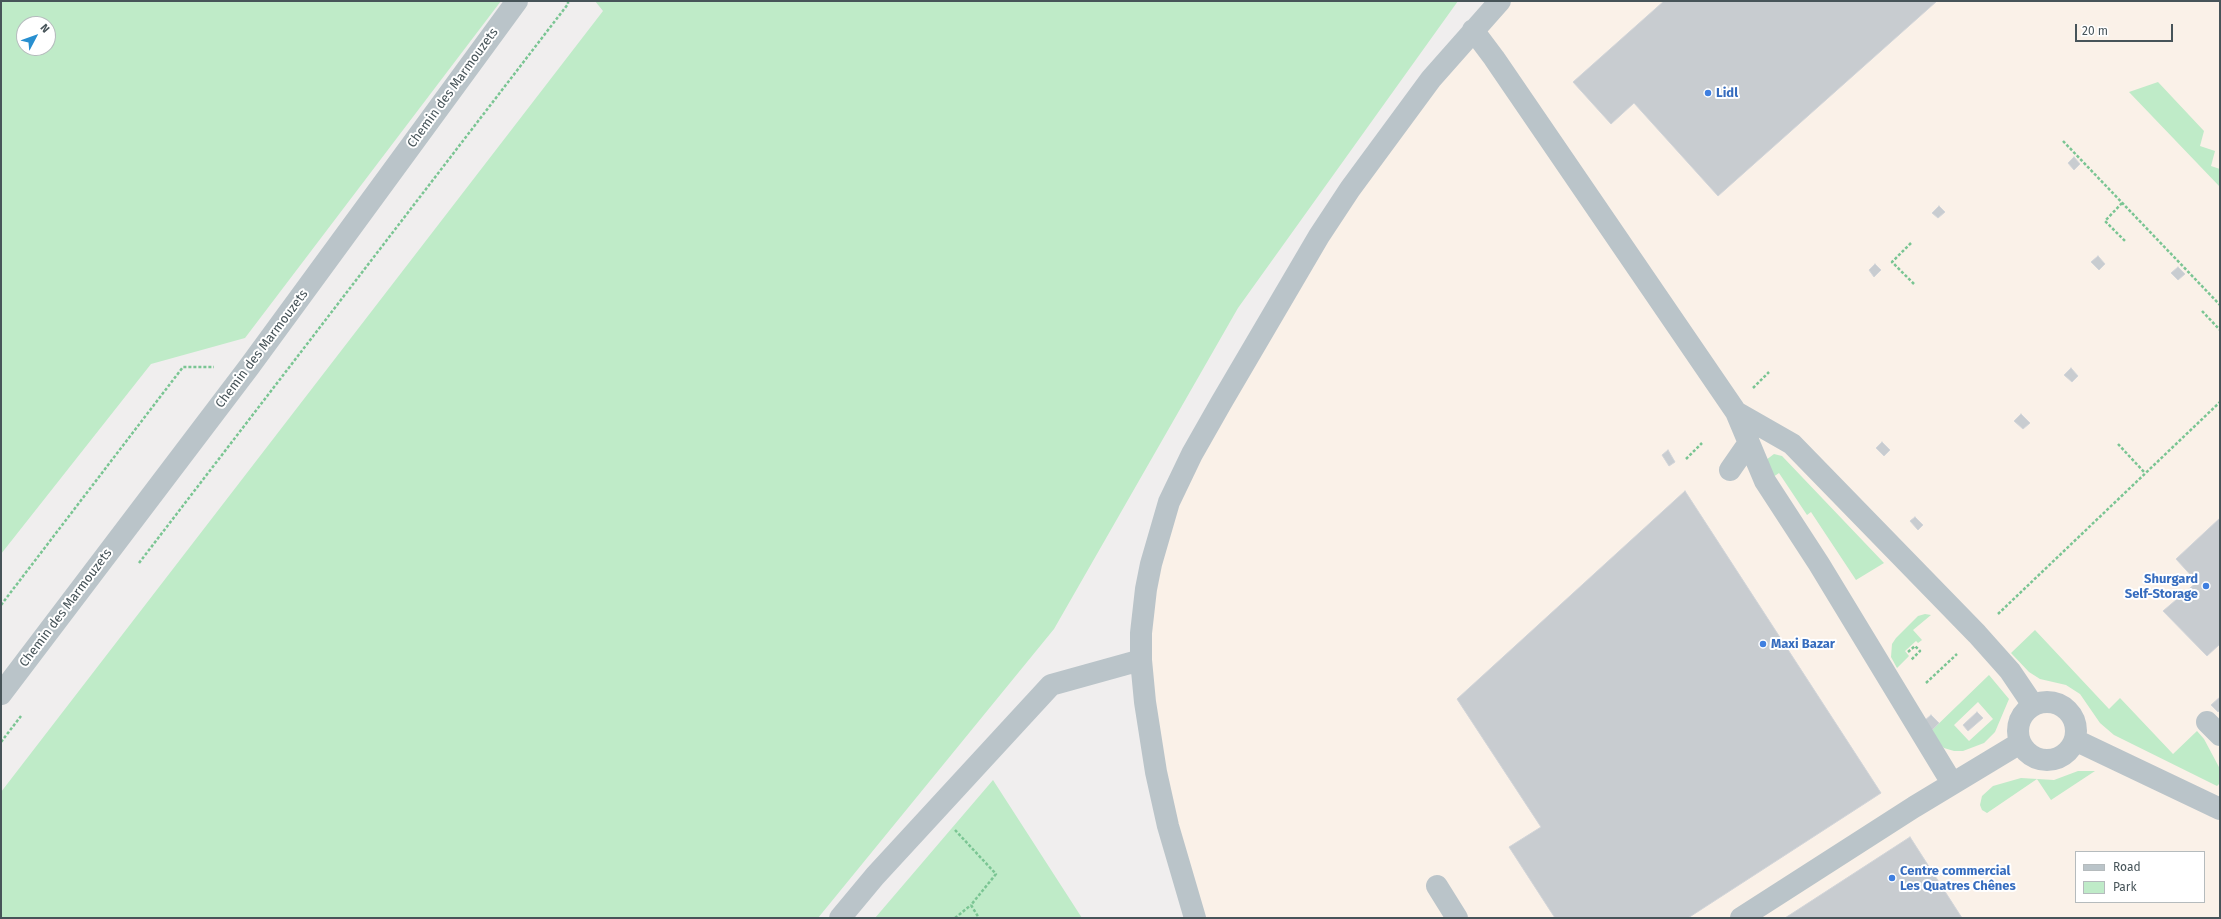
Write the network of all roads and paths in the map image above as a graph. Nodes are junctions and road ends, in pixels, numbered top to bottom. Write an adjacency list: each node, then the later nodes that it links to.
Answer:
1 (517, 1): 13 (street, Chemin des Marmouzets)
2 (568, 1): 24 (path)
3 (1500, 1): 4 (street)
4 (1473, 30): 17 (street); 28 (street)
5 (2064, 141): 6 (path)
6 (2122, 203): 7 (path); 10 (path)
7 (2124, 241)
8 (1912, 244): 9 (path)
9 (1914, 284)
10 (2220, 305)
11 (2202, 311): 12 (path)
12 (2220, 330)
13 (249, 367): 25 (path); 30 (street, Chemin des Marmouzets)
14 (1769, 372): 15 (path)
15 (1753, 388)
16 (2220, 402): 23 (path)
17 (1736, 412): 19 (street); 26 (street)
18 (1702, 444): 21 (path)
19 (1748, 444): 22 (street); 31 (street)
20 (2118, 444): 23 (path)
21 (1686, 459)
22 (1730, 470)
23 (2145, 473): 26 (path)
24 (137, 566)
25 (1, 604)
26 (1978, 634): 31 (path); 32 (street)
27 (1908, 652): 29 (path)
28 (1141, 660): 38 (street); 45 (street)
29 (1907, 664)
30 (1, 694)
31 (1904, 704): 37 (street)
32 (2033, 705): 34 (street); 36 (street)
33 (25, 711): 35 (path)
34 (2075, 740): 36 (street); 39 (street)
35 (1, 742)
36 (2020, 743): 37 (street)
37 (1952, 783): 47 (street)
38 (936, 809): 41 (path); 42 (street)
39 (2220, 809)
40 (1437, 886): 46 (street)
41 (971, 905): 43 (path); 44 (path)
42 (840, 918)
43 (955, 918)
44 (979, 918)
45 (1195, 918)
46 (1457, 918)
47 (1741, 918)

